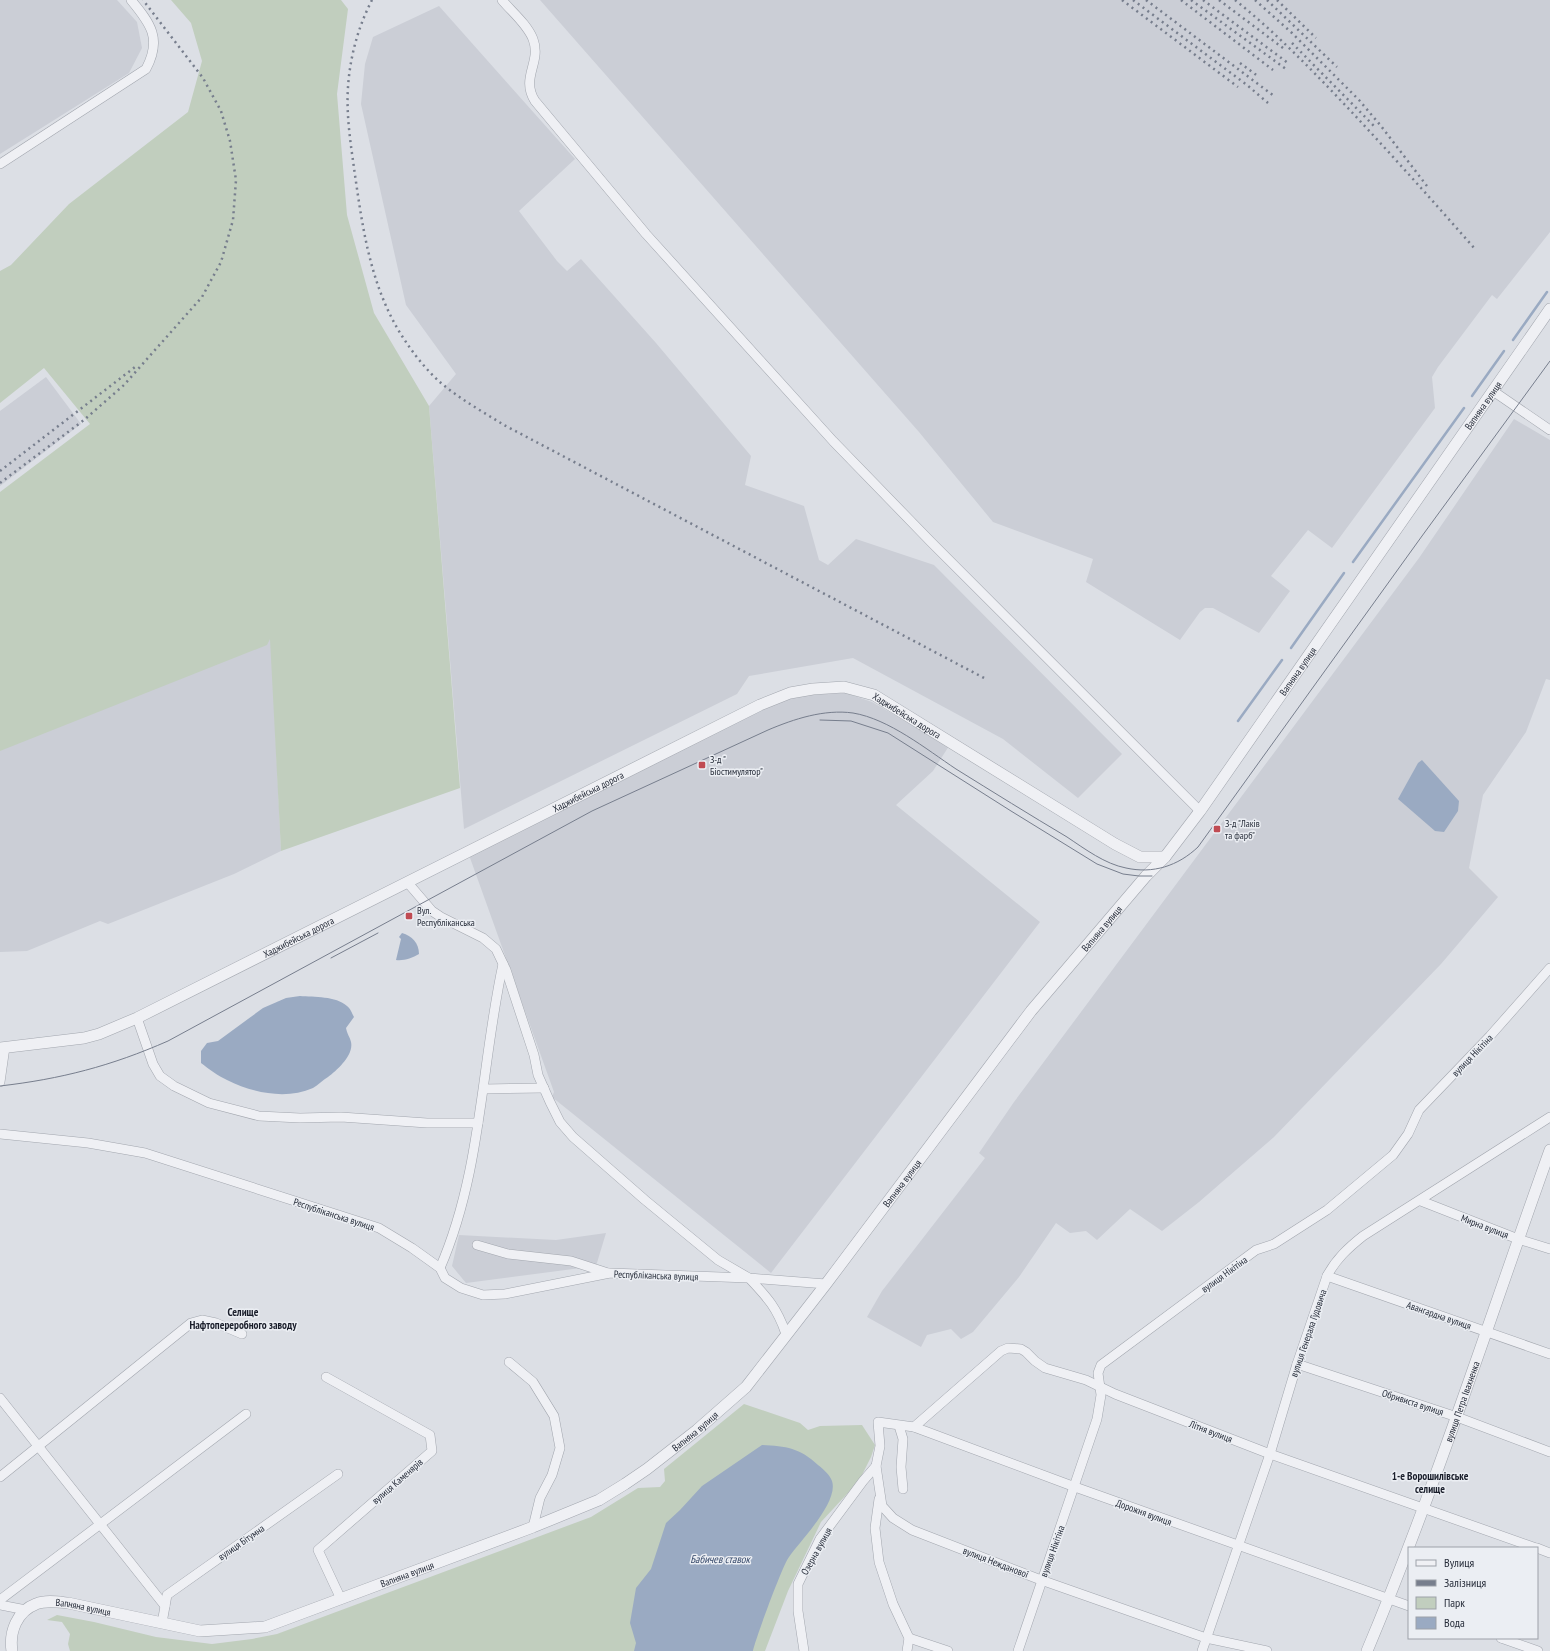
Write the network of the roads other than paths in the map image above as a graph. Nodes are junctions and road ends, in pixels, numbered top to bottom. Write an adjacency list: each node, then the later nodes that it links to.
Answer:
1 (131, 0): 3 (street)
2 (502, 0): 7 (street)
3 (0, 164)
4 (1550, 309): 5 (street, Вапняна вулиця)
5 (1493, 390): 6 (street); 7 (street, Вапняна вулиця)
6 (1550, 430)
7 (1200, 810): 8 (street, Вапняна вулиця)
8 (1165, 857): 9 (street, Хаджибейська дорога); 29 (street, Вапняна вулиця)
9 (408, 883): 10 (street); 12 (street, Хаджибейська дорога)
10 (503, 964): 15 (street); 16 (street)
11 (1550, 968): 37 (street, вулиця Нікітіна)
12 (137, 1018): 13 (street, Хаджибейська дорога); 18 (street)
13 (2, 1048): 14 (street)
14 (0, 1082)
15 (544, 1088): 16 (street); 28 (street)
16 (484, 1089): 18 (street)
17 (1550, 1117): 21 (street, вулиця Генерала Гудовича)
18 (478, 1123): 25 (street)
19 (0, 1134): 25 (street, Республіканська вулиця)
20 (1550, 1150): 22 (street, вулиця Петра Івахненка)
21 (1421, 1201): 22 (street, Мирна вулиця); 27 (street, вулиця Генерала Гудовича)
22 (1518, 1239): 24 (street, Мирна вулиця); 30 (street, вулиця Петра Івахненка)
23 (477, 1245): 26 (street)
24 (1550, 1249)
25 (440, 1268): 26 (street, Республіканська вулиця)
26 (610, 1273): 28 (street, Республіканська вулиця)
27 (1328, 1276): 30 (street, Авангардна вулиця); 35 (street, вулиця Генерала Гудовича)
28 (749, 1278): 29 (street, Республіканська вулиця); 32 (street)
29 (826, 1284): 32 (street, Вапняна вулиця)
30 (1486, 1331): 33 (street, Авангардна вулиця); 40 (street, вулиця Петра Івахненка)
31 (242, 1334): 44 (street)
32 (786, 1334): 55 (street, Вапняна вулиця)
33 (1550, 1354)
34 (509, 1362): 55 (street)
35 (1297, 1364): 40 (street, Обривиста вулиця); 46 (street, вулиця Генерала Гудовича)
36 (326, 1377): 63 (street, вулиця Каменярів)
37 (1100, 1387): 43 (street, Літня вулиця); 46 (street, Літня вулиця); 50 (street, вулиця Нікітіна)
38 (0, 1398): 44 (street)
39 (246, 1414): 54 (street)
40 (1457, 1417): 45 (street, Обривиста вулиця); 53 (street, вулиця Петра Івахненка)
41 (878, 1422): 42 (street, Дорожня вулиця); 47 (street, вулиця Нежданової)
42 (899, 1426): 43 (street, Дорожня вулиця); 51 (street)
43 (914, 1427): 50 (street, Дорожня вулиця)
44 (39, 1447): 49 (street); 54 (street)
45 (1550, 1452)
46 (1270, 1454): 53 (street, Літня вулиця); 56 (street, вулиця Генерала Гудовича)
47 (876, 1466): 52 (street, вулиця Нежданової); 75 (street, Озерна вулиця)
48 (338, 1474): 67 (street, вулиця Бітумна)
49 (0, 1477)
50 (1075, 1487): 56 (street, Дорожня вулиця); 62 (street, вулиця Нікітіна)
51 (903, 1489)
52 (880, 1494): 62 (street, вулиця Нежданової); 71 (street)
53 (1423, 1508): 57 (street, вулиця Петра Івахненка); 58 (street, Літня вулиця)
54 (100, 1524): 65 (street); 67 (street)
55 (533, 1527): 63 (street, Вапняна вулиця)
56 (1238, 1545): 64 (street, Дорожня вулиця); 72 (street, вулиця Генерала Гудовича)
57 (1408, 1547)
58 (1534, 1547)
59 (1408, 1548): 64 (street, вулиця Петра Івахненка)
60 (1538, 1548): 61 (street, Літня вулиця)
61 (1550, 1553)
62 (1041, 1580): 72 (street, вулиця Нежданової); 78 (street, вулиця Нікітіна)
63 (340, 1598): 70 (street, Вапняна вулиця)
64 (1389, 1599): 68 (street, Дорожня вулиця); 81 (street, вулиця Петра Івахненка)
65 (0, 1600)
66 (0, 1605): 69 (street)
67 (165, 1606): 70 (street, вулиця Бітумна)
68 (1408, 1606)
69 (26, 1610): 70 (street, Вапняна вулиця); 74 (street)
70 (162, 1622)
71 (909, 1638): 76 (street); 77 (street)
72 (1206, 1638): 79 (street, вулиця Генерала Гудовича); 80 (street, вулиця Нежданової)
73 (1504, 1639): 82 (street)
74 (12, 1651)
75 (804, 1651)
76 (907, 1651)
77 (948, 1651)
78 (1018, 1651)
79 (1202, 1651)
80 (1267, 1651)
81 (1368, 1651)
82 (1538, 1651)

